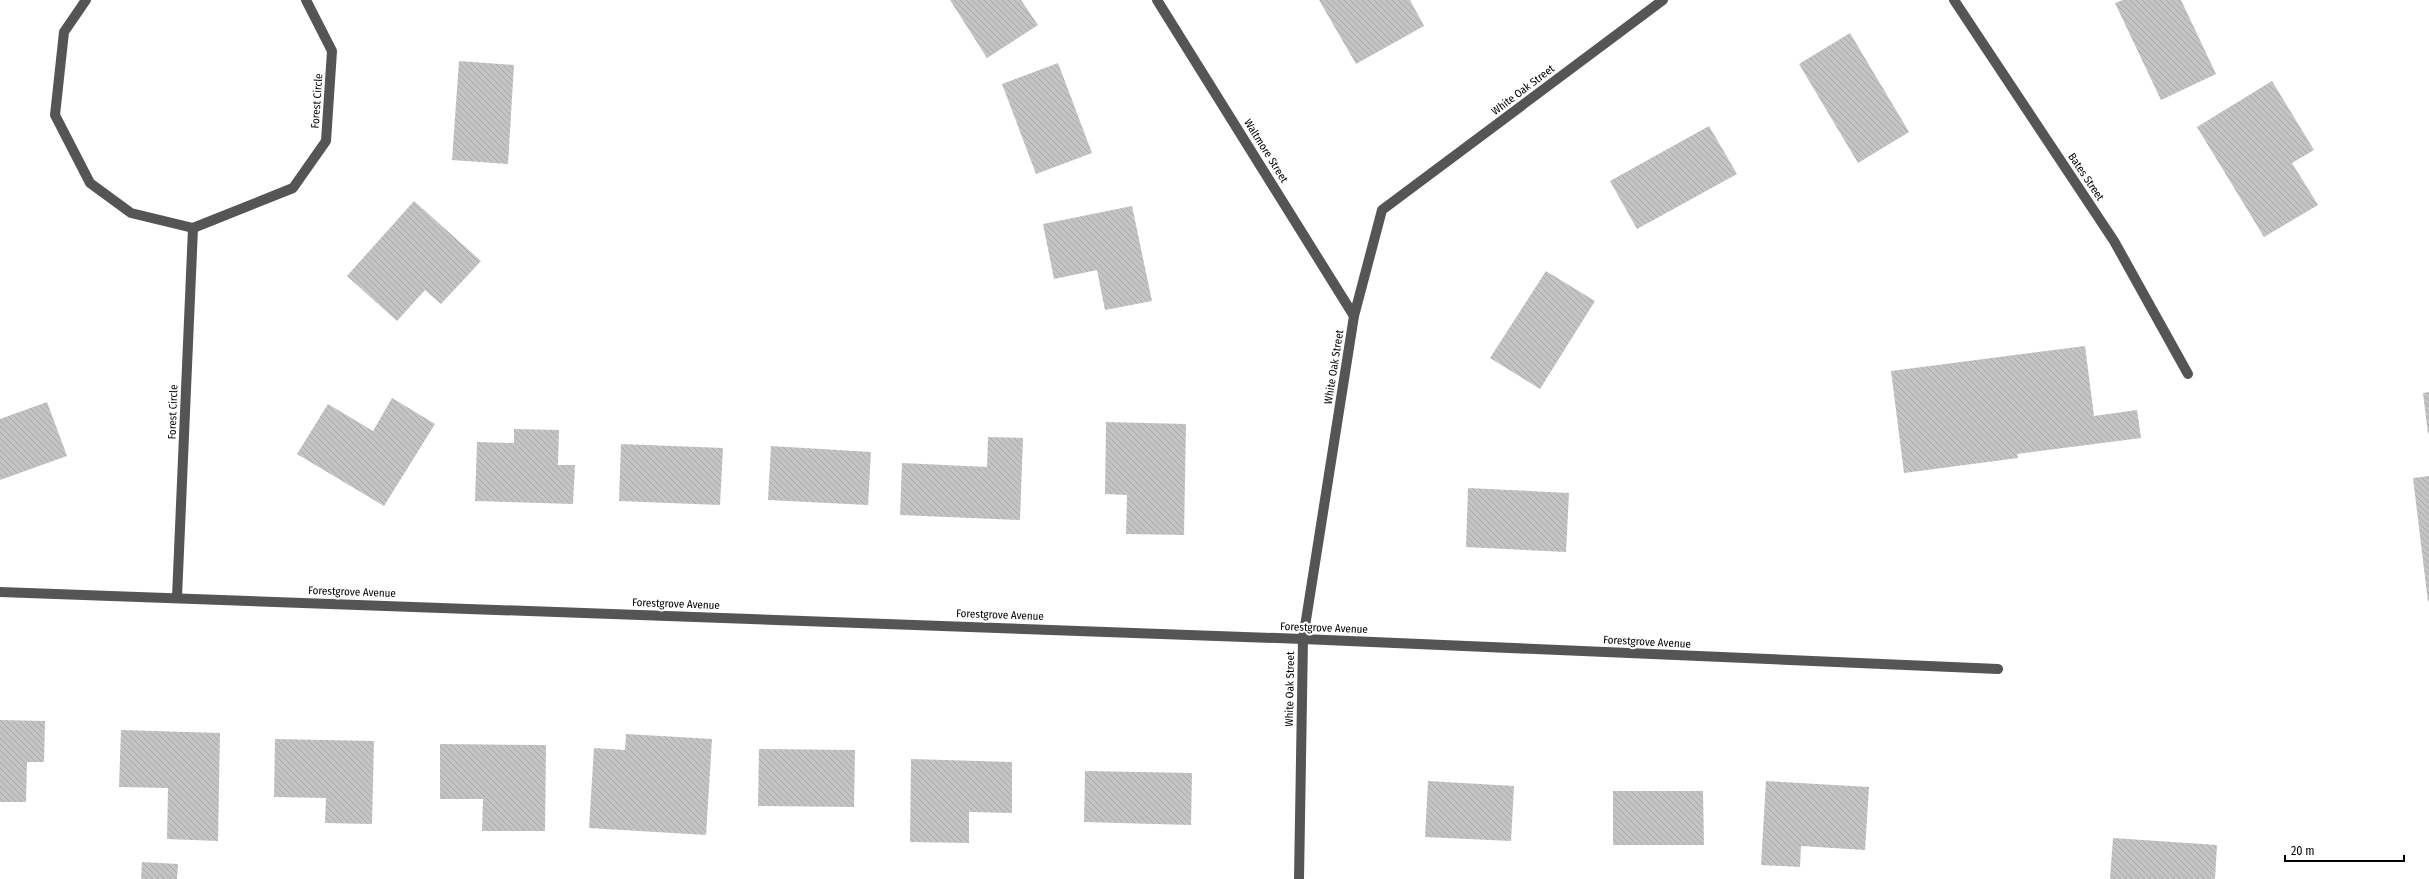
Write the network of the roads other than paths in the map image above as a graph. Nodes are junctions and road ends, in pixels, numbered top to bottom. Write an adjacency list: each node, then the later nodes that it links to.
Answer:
1 (86, 0): 6 (street)
2 (306, 0): 6 (street, Forest Circle)
3 (1157, 0): 7 (street, Waltmore Street)
4 (1663, 0): 7 (street, White Oak Street)
5 (1954, 0): 8 (street, Bates Street)
6 (193, 228): 10 (street, Forest Circle)
7 (1354, 316): 11 (street, White Oak Street)
8 (2188, 374)
9 (0, 592): 10 (street, Forestgrove Avenue)
10 (178, 597): 11 (street, Forestgrove Avenue)
11 (1303, 638): 12 (street, Forestgrove Avenue); 13 (street, White Oak Street)
12 (1998, 670)
13 (1299, 879)

